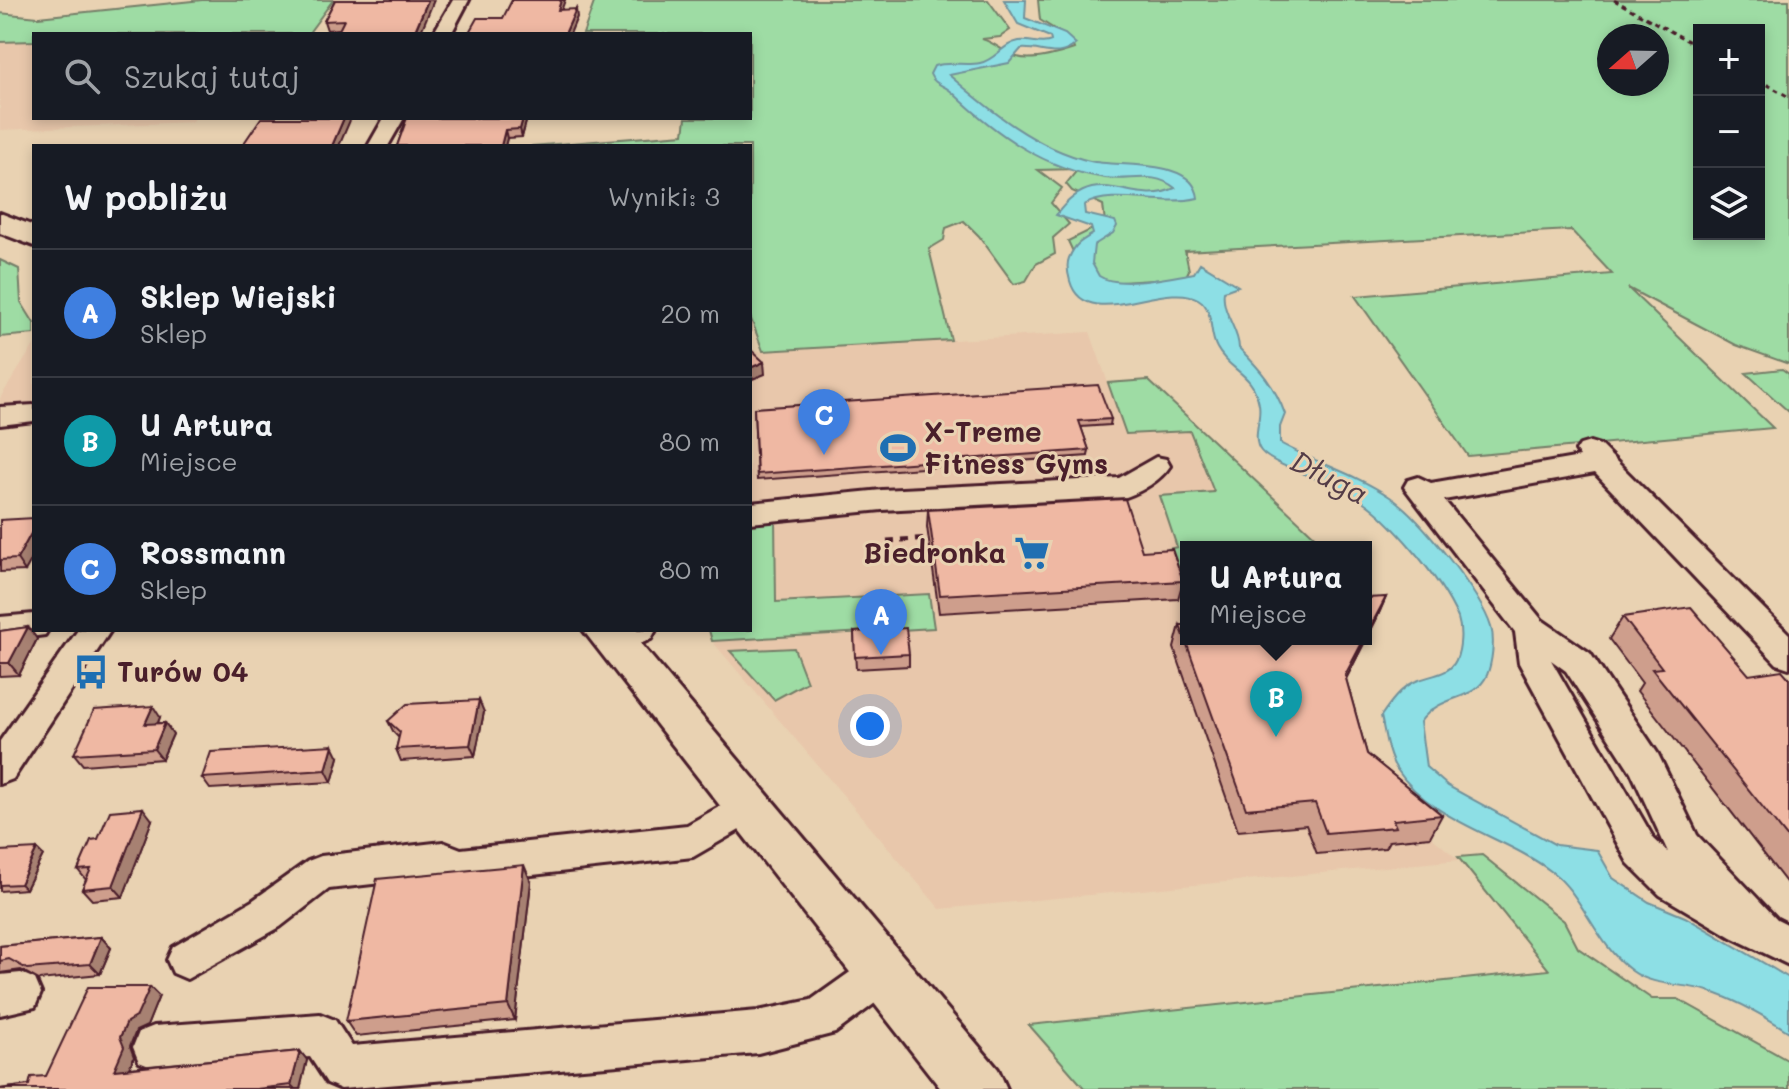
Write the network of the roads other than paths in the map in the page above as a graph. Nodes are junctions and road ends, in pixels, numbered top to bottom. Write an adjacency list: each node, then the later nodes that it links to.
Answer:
1 (461, 0): 2 (street)
2 (443, 32)
3 (393, 120): 4 (street)
4 (379, 144)
5 (0, 222): 6 (main road)
6 (32, 236)
7 (32, 413): 8 (street)
8 (0, 416)
9 (1156, 466): 10 (street)
10 (752, 513)
11 (32, 626): 12 (street)
12 (0, 629)
13 (94, 632): 16 (street)
14 (620, 634): 17 (main road)
15 (1789, 655): 18 (street)
16 (4, 757)
17 (749, 806): 19 (street); 20 (main road)
18 (1776, 939)
19 (187, 960)
20 (884, 972): 21 (street); 22 (main road)
21 (154, 1047)
22 (978, 1089)

